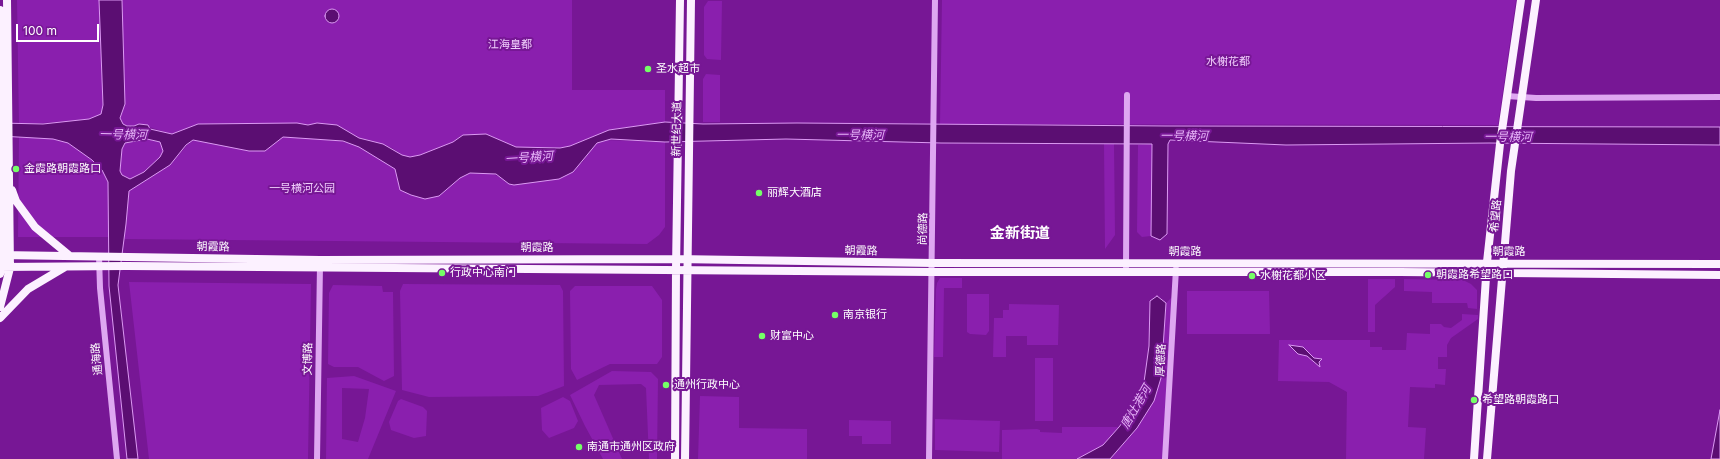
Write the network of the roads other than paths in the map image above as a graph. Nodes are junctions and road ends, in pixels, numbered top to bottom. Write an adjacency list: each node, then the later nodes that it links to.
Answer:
1 (7, 0): 10 (main road)
2 (680, 0): 19 (main road, 新世纪大道)
3 (691, 0): 20 (main road, 新世纪大道)
4 (935, 0): 25 (street, 尚德路)
5 (1521, 0): 9 (main road, 希望路)
6 (1536, 0): 12 (main road, 希望路)
7 (0, 10): 10 (main road)
8 (1127, 95): 21 (street)
9 (1507, 96): 12 (street); 22 (main road, 希望路)
10 (4, 97): 13 (main road); 14 (main road)
11 (1720, 97): 12 (street)
12 (1522, 98): 23 (main road, 希望路)
13 (10, 186): 16 (main road); 17 (main road)
14 (1, 193): 15 (main road)
15 (1, 255): 16 (main road, 朝霞路); 30 (main road)
16 (10, 255): 17 (main road, 朝霞路); 30 (main road)
17 (70, 256): 18 (main road, 朝霞路)
18 (102, 256): 24 (main road, 朝霞路); 27 (street, 通海路)
19 (676, 259): 20 (main road, 朝霞路); 24 (main road, 朝霞路); 31 (main road, 新世纪大道)
20 (687, 259): 25 (main road, 朝霞路); 32 (main road, 新世纪大道)
21 (1126, 262): 25 (main road, 朝霞路); 29 (main road, 朝霞路); 33 (street)
22 (1487, 262): 23 (main road, 朝霞路); 29 (main road, 朝霞路); 35 (main road, 希望路)
23 (1503, 262): 26 (main road, 朝霞路); 36 (main road, 希望路)
24 (320, 263): 27 (main road, 朝霞路); 31 (main road, 朝霞路); 41 (street, 文博路)
25 (932, 263): 34 (street, 尚德路)
26 (1720, 264)
27 (102, 266): 28 (main road, 朝霞路); 40 (street, 通海路)
28 (65, 267): 30 (main road, 朝霞路); 39 (main road)
29 (1176, 267): 33 (main road, 朝霞路); 35 (main road, 朝霞路); 45 (street, 厚德路)
30 (3, 269): 38 (main road)
31 (676, 269): 32 (main road, 朝霞路); 42 (main road)
32 (687, 269): 34 (main road, 朝霞路); 43 (main road)
33 (1126, 271): 34 (main road, 朝霞路)
34 (932, 272): 44 (street, 尚德路)
35 (1487, 273): 36 (main road, 朝霞路); 46 (main road, 希望路)
36 (1503, 273): 37 (main road, 朝霞路); 47 (main road, 希望路)
37 (1720, 275)
38 (0, 307)
39 (0, 318)
40 (117, 459)
41 (317, 459)
42 (675, 459)
43 (685, 459)
44 (929, 459)
45 (1166, 459)
46 (1474, 459)
47 (1487, 459)

